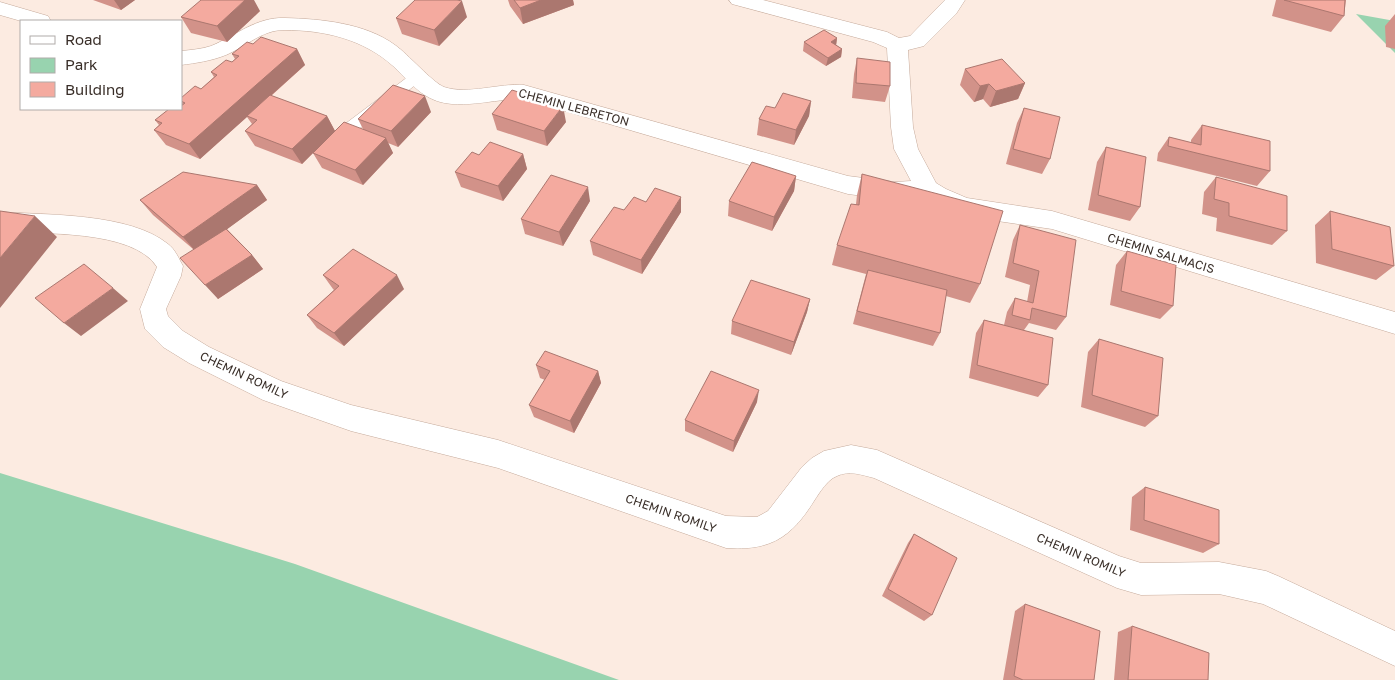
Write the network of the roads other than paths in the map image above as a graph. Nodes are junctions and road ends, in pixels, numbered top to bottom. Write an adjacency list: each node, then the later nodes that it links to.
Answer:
1 (739, 0): 5 (street)
2 (955, 0): 5 (street)
3 (0, 8): 4 (street)
4 (38, 20)
5 (897, 45): 9 (street)
6 (182, 58): 7 (street, CHEMIN LEBRETON)
7 (418, 76): 8 (lane); 9 (street, CHEMIN LEBRETON)
8 (346, 131)
9 (928, 189): 11 (street, CHEMIN SALMACIS)
10 (0, 222): 12 (street, CHEMIN ROMILY)
11 (1395, 323)
12 (1395, 649)

